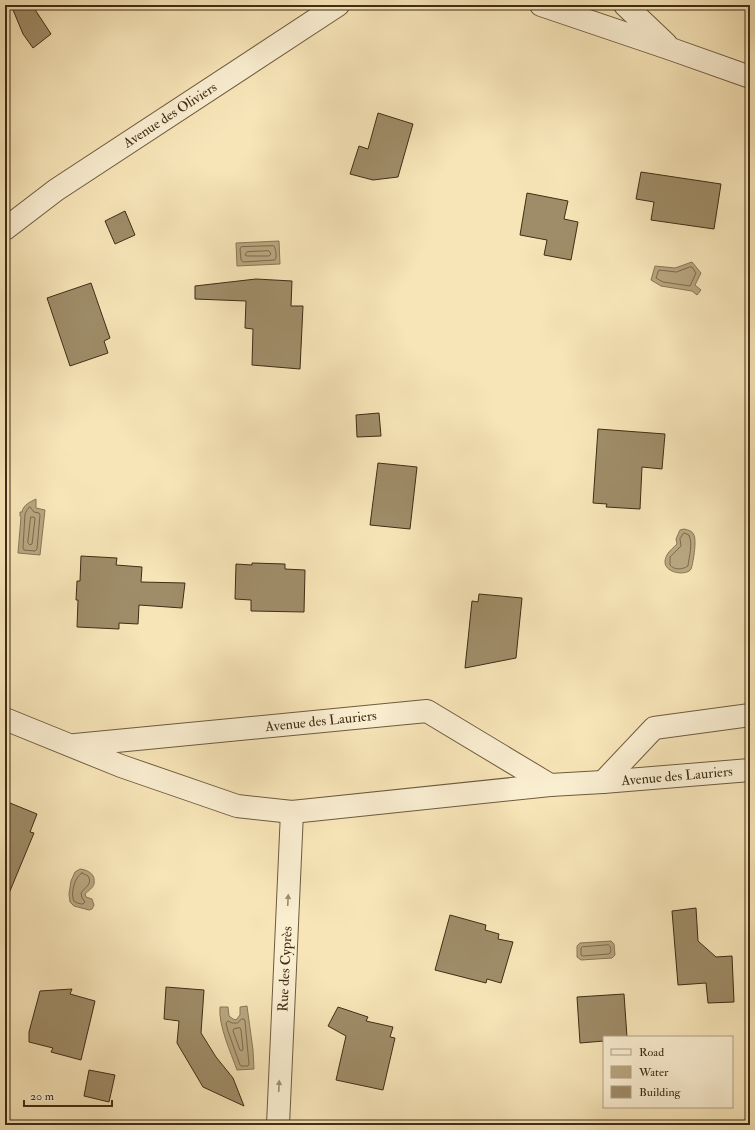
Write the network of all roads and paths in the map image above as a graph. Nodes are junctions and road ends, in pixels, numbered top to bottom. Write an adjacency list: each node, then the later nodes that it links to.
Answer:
1 (338, 5): 6 (street, Avenue des Oliviers)
2 (542, 5): 4 (street)
3 (625, 5): 4 (street)
4 (671, 49): 5 (street)
5 (750, 77)
6 (5, 229)
7 (750, 715): 11 (street, Avenue des Lauriers)
8 (5, 719): 9 (street, Avenue des Lauriers)
9 (72, 746): 12 (street, Avenue des Lauriers); 13 (street, Avenue des Lauriers)
10 (750, 770): 11 (street, Avenue des Lauriers)
11 (603, 782): 12 (street, Avenue des Lauriers)
12 (550, 785): 13 (street, Avenue des Lauriers)
13 (292, 812): 14 (street, Rue des Cyprès, one-way to 13)
14 (278, 1125)

